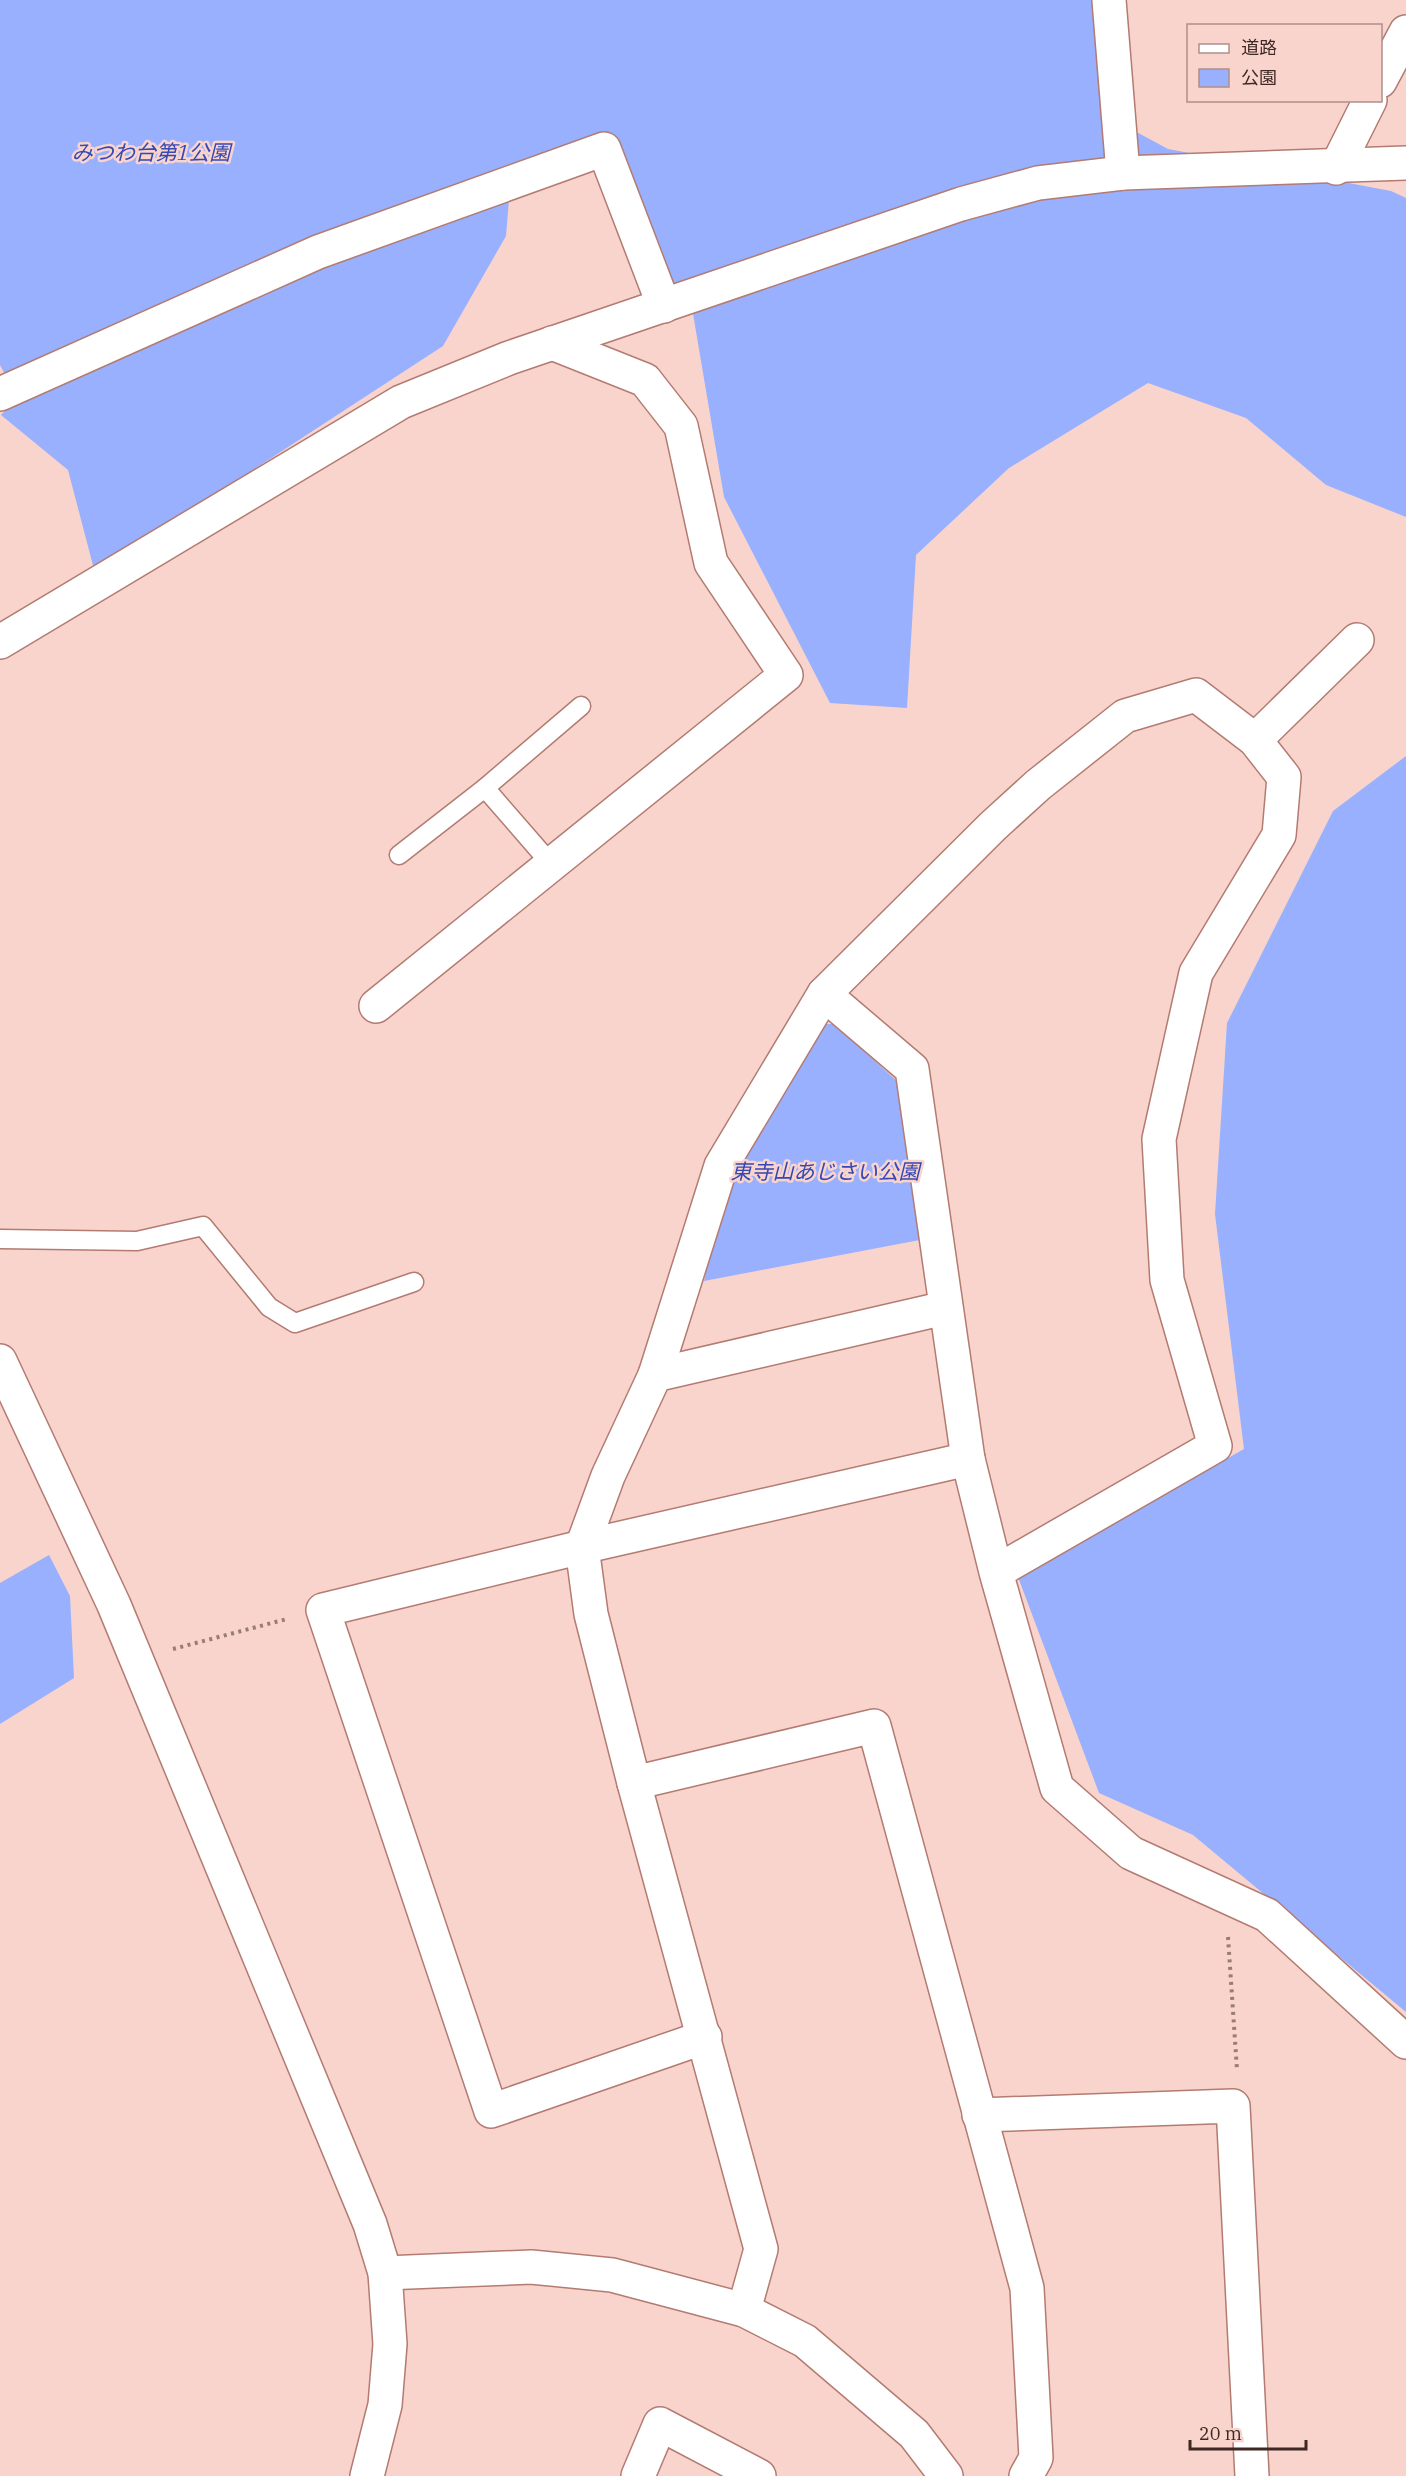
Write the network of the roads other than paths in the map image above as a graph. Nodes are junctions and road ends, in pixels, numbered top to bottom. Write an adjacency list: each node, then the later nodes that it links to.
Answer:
1 (1109, 0): 7 (street)
2 (1406, 32): 3 (street)
3 (1382, 77)
4 (1369, 102): 6 (street)
5 (1406, 163): 6 (street)
6 (1336, 168): 7 (street)
7 (1123, 173): 8 (street)
8 (664, 306): 9 (street); 10 (street)
9 (552, 343): 12 (street); 17 (street)
10 (2, 388)
11 (1357, 640): 14 (street)
12 (0, 642)
13 (581, 706): 15 (lane)
14 (1255, 740): 18 (street); 27 (street)
15 (485, 788): 16 (lane); 17 (lane)
16 (399, 855)
17 (551, 864): 19 (street)
18 (824, 994): 22 (street); 24 (street)
19 (376, 1006)
20 (0, 1239): 21 (lane)
21 (414, 1282)
22 (945, 1308): 24 (street); 25 (street)
23 (0, 1361): 32 (street)
24 (654, 1375): 26 (street)
25 (968, 1459): 26 (street); 27 (street)
26 (582, 1547): 28 (street); 29 (street)
27 (996, 1572): 30 (street)
28 (634, 1783): 29 (street); 31 (street)
29 (705, 2037): 33 (street)
30 (1406, 2042)
31 (979, 2115): 38 (street); 39 (street)
32 (386, 2272): 33 (street); 34 (street)
33 (744, 2310): 37 (street)
34 (367, 2476)
35 (638, 2476): 36 (street)
36 (759, 2476)
37 (946, 2476)
38 (1026, 2476)
39 (1252, 2476)

